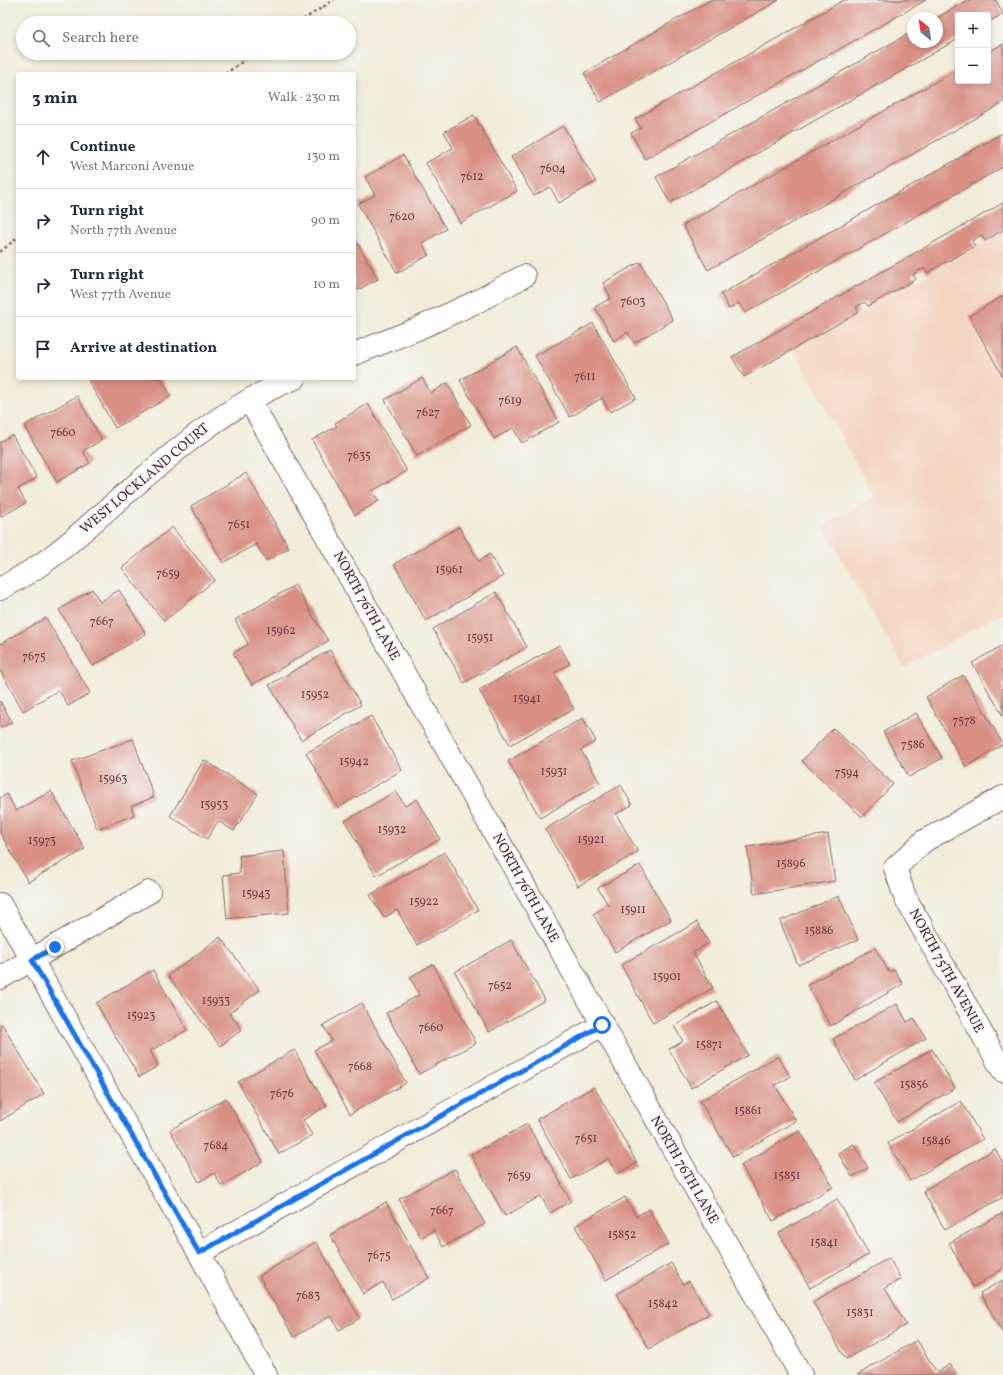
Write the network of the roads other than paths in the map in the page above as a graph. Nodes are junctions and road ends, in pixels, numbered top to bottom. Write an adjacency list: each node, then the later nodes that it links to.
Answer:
1 (524, 276): 2 (street)
2 (356, 353)
3 (290, 380): 4 (street, WEST LOCKLAND COURT)
4 (250, 401): 5 (street, WEST LOCKLAND COURT); 11 (street, NORTH 76TH LANE)
5 (0, 589)
6 (1003, 797): 12 (street, NORTH 75TH AVENUE)
7 (149, 892): 9 (street)
8 (0, 904): 9 (street)
9 (32, 960): 10 (street); 13 (street)
10 (0, 978)
11 (602, 1025): 13 (street); 15 (street, NORTH 76TH LANE)
12 (1003, 1071)
13 (199, 1253): 14 (street)
14 (266, 1375)
15 (801, 1375)

